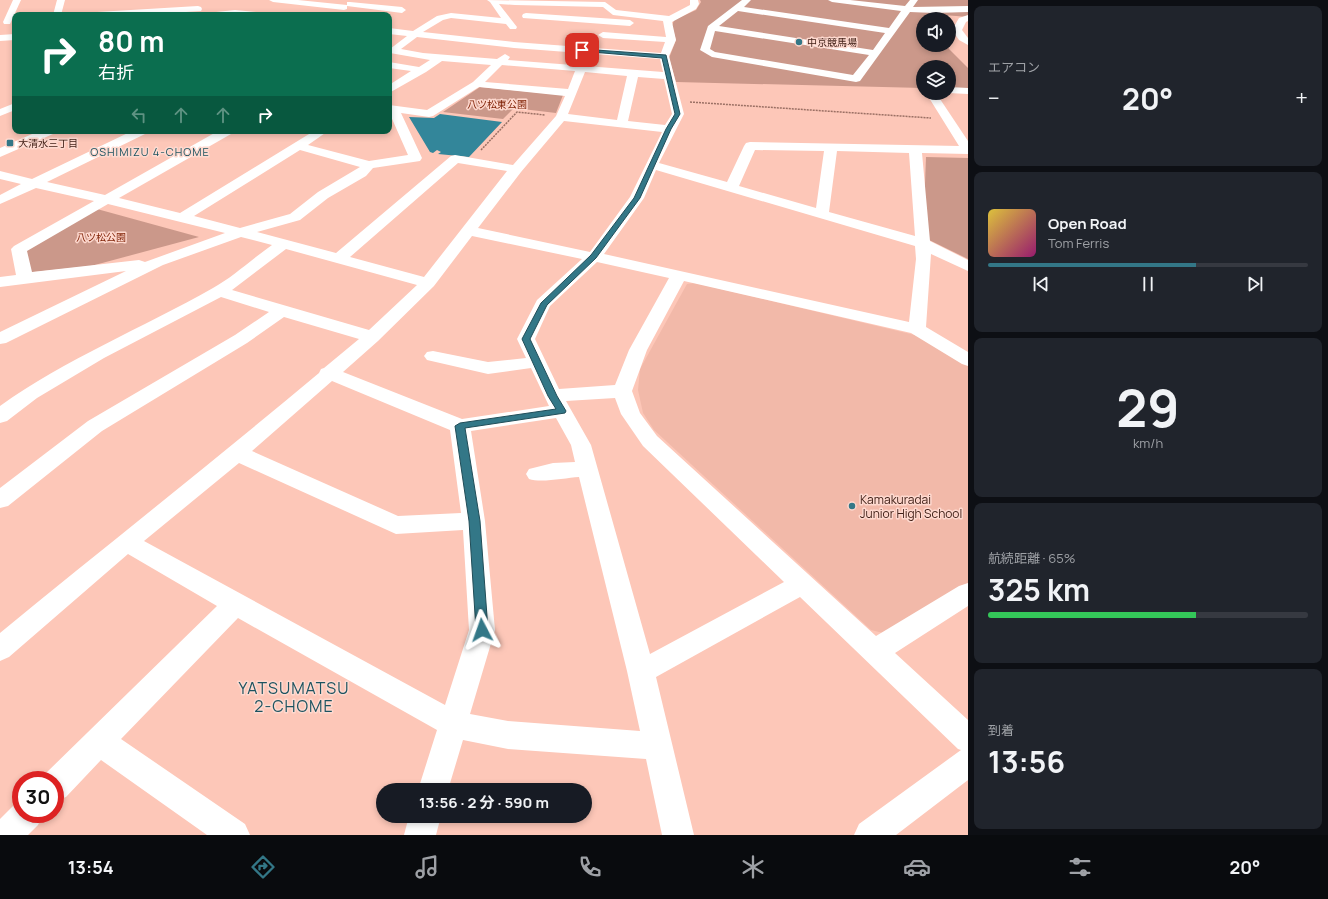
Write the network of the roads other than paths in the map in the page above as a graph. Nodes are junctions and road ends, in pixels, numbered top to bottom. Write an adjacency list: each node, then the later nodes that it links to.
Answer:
1 (17, 0): 36 (street)
2 (61, 0): 27 (street)
3 (194, 0): 29 (street)
4 (273, 0): 13 (street)
5 (492, 0): 11 (street); 38 (street)
6 (694, 0): 37 (street)
7 (747, 0): 20 (street)
8 (832, 0): 12 (street)
9 (896, 0): 21 (street)
10 (914, 0): 25 (street)
11 (514, 1): 15 (street)
12 (845, 1): 14 (street); 35 (street)
13 (305, 2): 16 (street)
14 (869, 2): 21 (street); 39 (street)
15 (607, 3): 37 (street)
16 (350, 4): 24 (street); 31 (street)
17 (767, 4): 26 (street)
18 (253, 5): 30 (street)
19 (792, 5): 32 (street)
20 (736, 8): 26 (street); 40 (street)
21 (889, 8): 25 (street); 41 (street)
22 (812, 9): 33 (street)
23 (968, 9): 25 (street)
24 (402, 10)
25 (906, 10): 44 (street)
26 (758, 11): 32 (street); 43 (street)
27 (58, 12)
28 (137, 12): 29 (street)
29 (199, 12)
30 (237, 12)
31 (335, 12)
32 (780, 15): 33 (street); 47 (street)
33 (802, 18): 35 (street); 50 (street)
34 (968, 18): 53 (street)
35 (825, 21): 39 (street); 52 (street)
36 (7, 22)
37 (669, 22): 38 (street); 51 (street)
38 (512, 24): 45 (street); 54 (street)
39 (849, 25): 41 (street); 55 (street)
40 (711, 28): 43 (street); 60 (street)
41 (873, 28): 44 (street); 56 (street)
42 (392, 31): 45 (street)
43 (733, 31): 47 (street)
44 (891, 31): 57 (street)
45 (415, 34): 54 (street); 59 (street)
46 (593, 34): 51 (street)
47 (757, 35): 50 (street); 60 (street)
48 (12, 37): 49 (street)
49 (0, 38)
50 (780, 38): 52 (street); 61 (street)
51 (671, 40): 58 (street)
52 (805, 42): 55 (street); 64 (street)
53 (968, 42)
54 (514, 45): 58 (street); 62 (street)
55 (830, 46): 56 (street); 67 (street)
56 (855, 50): 57 (street); 69 (street)
57 (875, 53): 69 (street)
58 (664, 56): 70 (street)
59 (441, 57): 62 (street); 66 (street)
60 (732, 57): 61 (street)
61 (756, 61): 64 (street)
62 (500, 62): 65 (street); 71 (street)
63 (392, 65): 66 (street)
64 (782, 66): 67 (street)
65 (581, 69): 68 (street); 75 (street)
66 (422, 70): 72 (street)
67 (808, 70): 69 (street)
68 (633, 74): 70 (street); 82 (street)
69 (835, 75)
70 (669, 76): 83 (street)
71 (477, 84): 75 (street); 78 (street)
72 (392, 88)
73 (956, 90): 74 (street)
74 (968, 91)
75 (572, 93): 81 (street)
76 (935, 100): 91 (street)
77 (12, 107): 80 (street)
78 (392, 108)
79 (392, 110): 93 (street)
80 (0, 113)
81 (561, 116): 82 (street); 95 (street)
82 (622, 124): 83 (street)
83 (668, 129): 94 (street)
84 (42, 134): 92 (street)
85 (135, 134): 97 (street)
86 (222, 134): 99 (street)
87 (317, 134): 88 (street)
88 (298, 146): 93 (street); 102 (street)
89 (830, 148): 90 (street); 98 (street); 101 (street)
90 (914, 149): 91 (street); 105 (street)
91 (968, 150)
92 (0, 153)
93 (369, 165): 104 (street)
94 (652, 165): 98 (street); 107 (street)
95 (516, 169): 103 (street); 108 (street)
96 (0, 175): 97 (street)
97 (33, 184): 99 (street); 100 (street)
98 (731, 188): 101 (street)
99 (109, 199): 102 (street); 112 (street)
100 (0, 200)
101 (822, 214): 105 (street)
102 (181, 218): 104 (street)
103 (470, 231): 107 (street); 114 (street)
104 (242, 232): 106 (street); 109 (street)
105 (922, 243): 110 (street); 117 (street)
106 (283, 244): 108 (street); 115 (street)
107 (594, 257): 111 (street); 122 (street)
108 (338, 259): 114 (street)
109 (157, 262): 112 (street); 119 (street)
110 (968, 266)
111 (679, 275): 117 (street); 124 (street)
112 (25, 278): 113 (street)
113 (0, 282)
114 (428, 283): 118 (street)
115 (220, 291): 116 (street); 126 (street)
116 (282, 311): 118 (street); 131 (street)
117 (917, 329): 121 (street)
118 (372, 337): 123 (street)
119 (0, 339)
120 (434, 356): 122 (street)
121 (968, 360)
122 (536, 362): 125 (street)
123 (328, 373): 127 (street); 128 (street)
124 (622, 391): 125 (street); 134 (street)
125 (557, 404): 127 (street); 129 (street)
126 (0, 416)
127 (460, 426): 132 (street)
128 (237, 453): 132 (street); 133 (street)
129 (588, 468): 130 (street); 139 (street)
130 (537, 474)
131 (0, 500)
132 (474, 521): 140 (street)
133 (126, 542): 136 (street); 137 (street)
134 (803, 584): 138 (street); 139 (street)
135 (968, 593): 138 (street)
136 (235, 604): 140 (street); 142 (street)
137 (0, 648)
138 (875, 651): 141 (street)
139 (640, 671): 143 (street)
140 (453, 724): 143 (street); 146 (street)
141 (968, 739)
142 (99, 741): 145 (street); 150 (street)
143 (657, 746): 152 (street)
144 (968, 762): 153 (street)
145 (64, 777)
146 (435, 783)
147 (18, 823): 149 (street)
148 (423, 823): 151 (street)
149 (6, 835)
150 (234, 835)
151 (420, 835)
152 (678, 835)
153 (870, 835)

